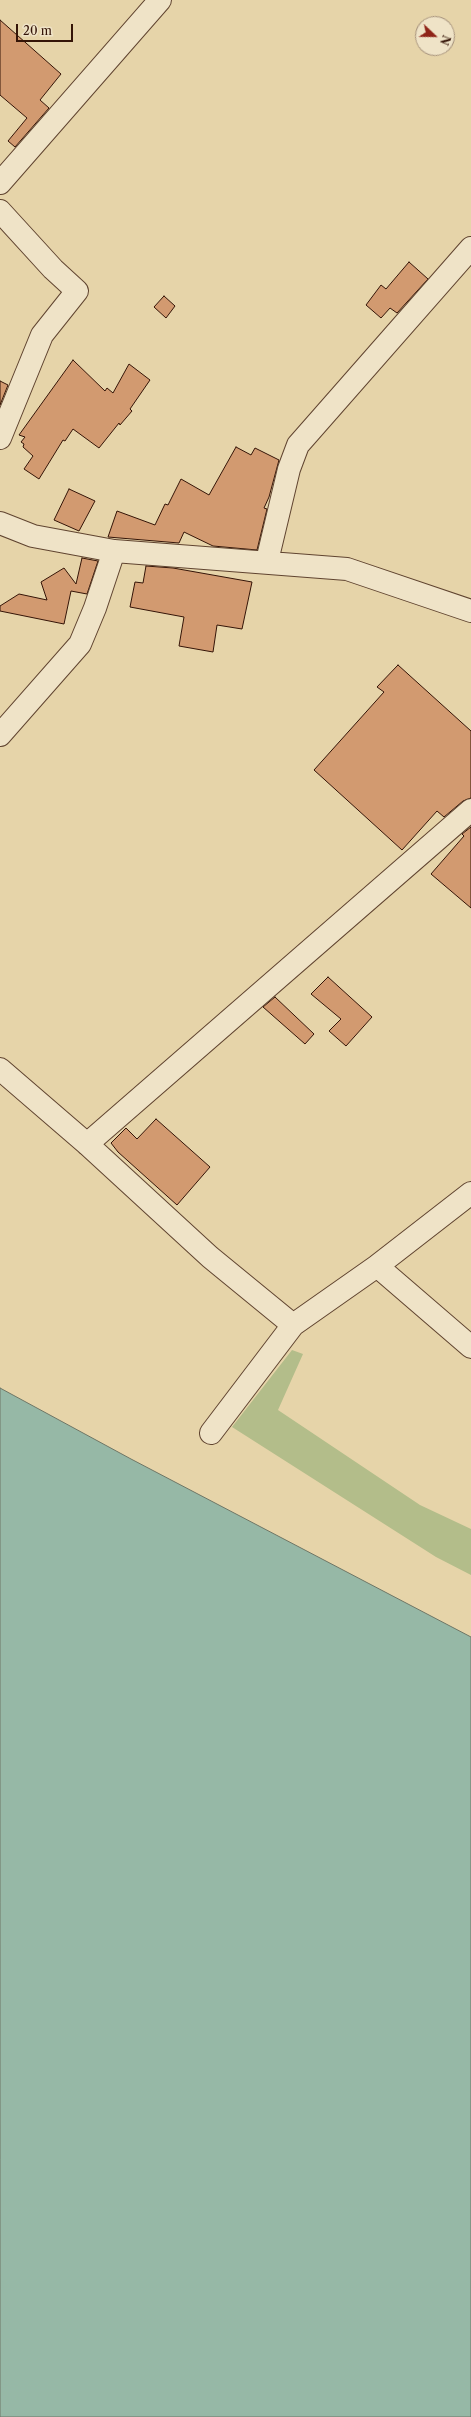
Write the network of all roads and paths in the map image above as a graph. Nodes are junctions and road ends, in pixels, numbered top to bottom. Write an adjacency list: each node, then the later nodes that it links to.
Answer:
1 (160, 0): 2 (street)
2 (0, 182)
3 (0, 211): 5 (street)
4 (471, 248): 8 (street)
5 (0, 438)
6 (0, 523): 7 (street)
7 (114, 551): 8 (street); 10 (street)
8 (267, 561): 9 (street)
9 (471, 611)
10 (0, 735)
11 (471, 810): 13 (street)
12 (0, 1068): 13 (street)
13 (87, 1144): 16 (street)
14 (471, 1193): 15 (street)
15 (377, 1266): 16 (street); 17 (street)
16 (293, 1325): 18 (street)
17 (471, 1347)
18 (211, 1433)

